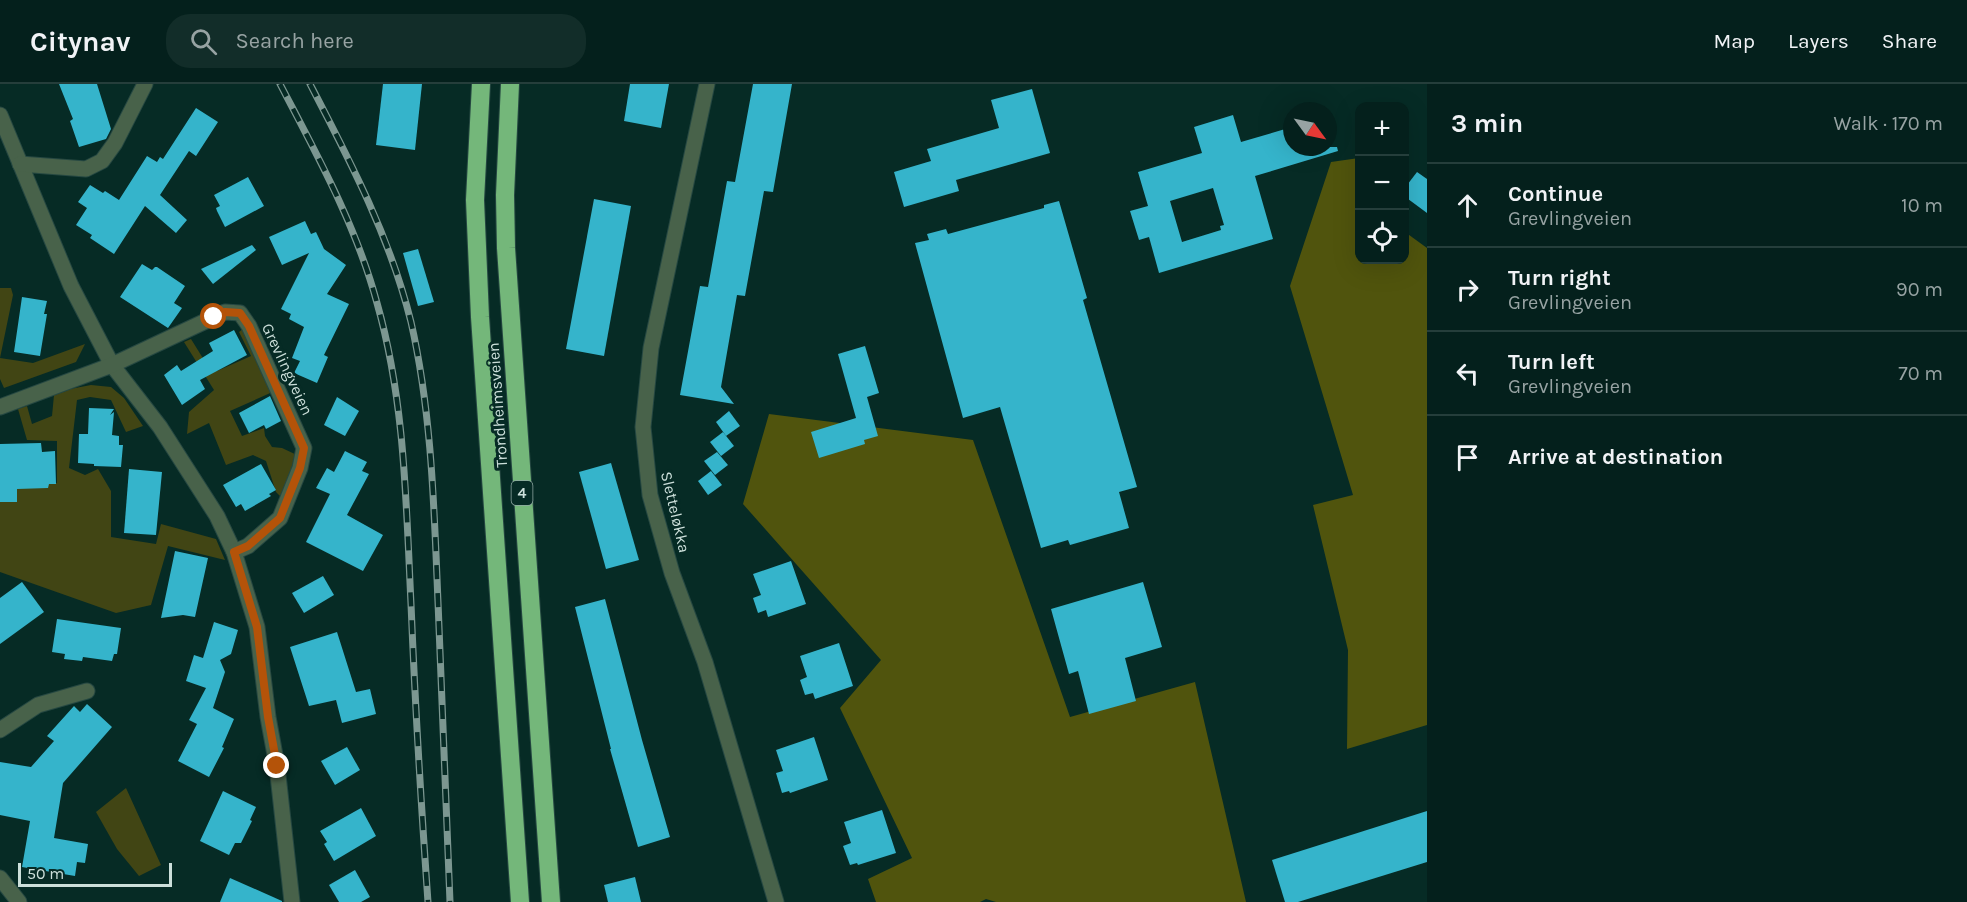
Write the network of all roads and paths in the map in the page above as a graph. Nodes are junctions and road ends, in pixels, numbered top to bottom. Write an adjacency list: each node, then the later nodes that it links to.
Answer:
1 (145, 84): 6 (street)
2 (481, 84): 15 (highway, Trondheimsveien / 4)
3 (510, 84): 16 (highway, Trondheimsveien / 4)
4 (706, 84): 17 (street, Sletteløkka)
5 (0, 115): 6 (street)
6 (20, 164): 7 (street)
7 (112, 365): 8 (street); 9 (street); 9 (street, Grevlingveien)
8 (0, 407)
9 (234, 552): 14 (street)
10 (87, 691): 11 (street)
11 (0, 730)
12 (0, 878): 13 (street)
13 (19, 902)
14 (292, 902)
15 (520, 902)
16 (551, 902)
17 (776, 902)

